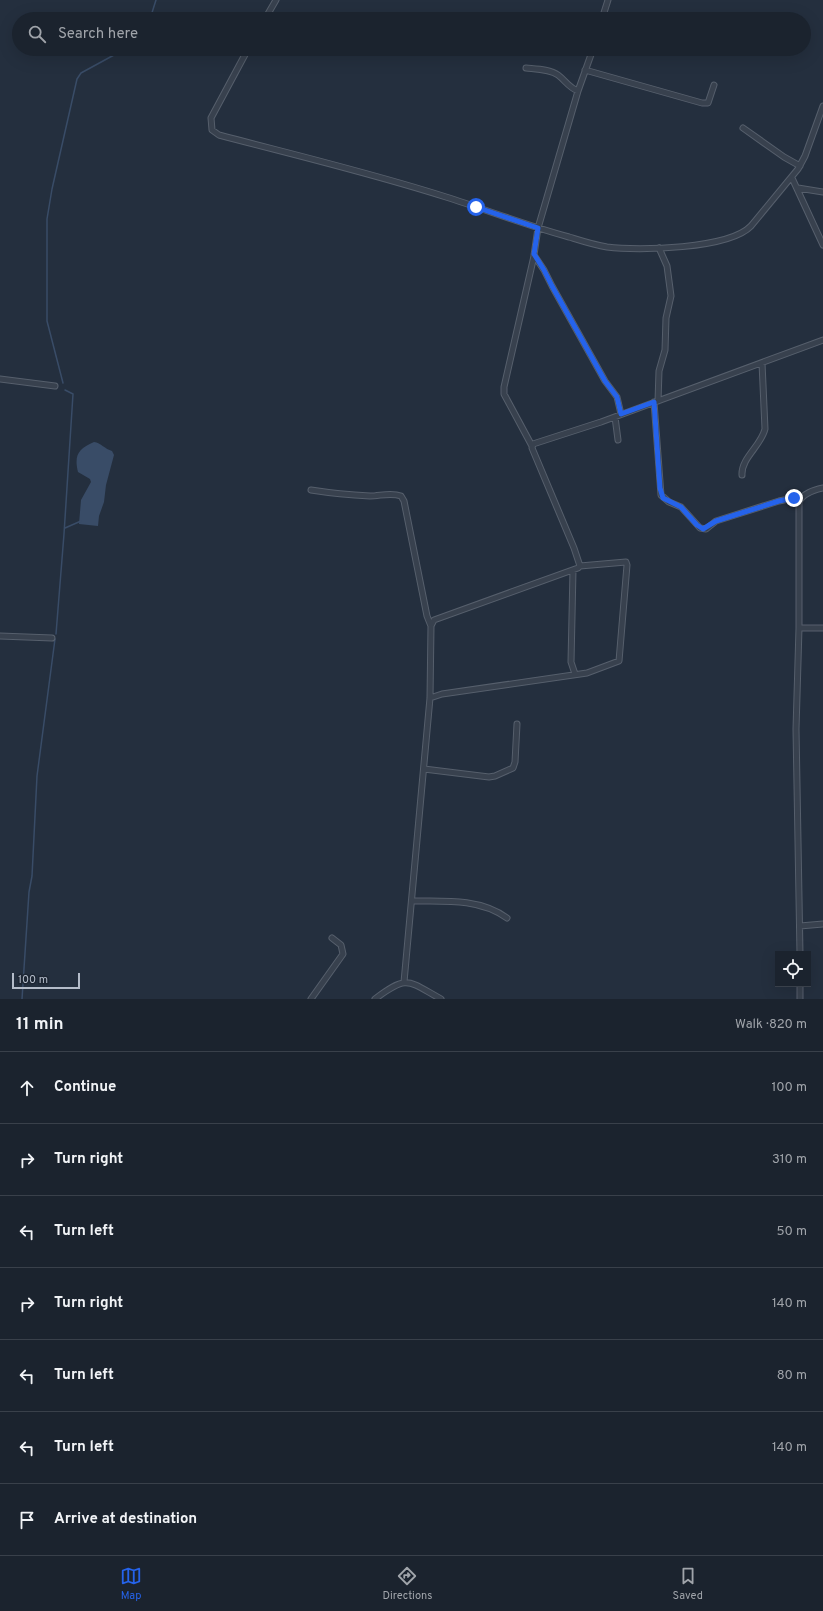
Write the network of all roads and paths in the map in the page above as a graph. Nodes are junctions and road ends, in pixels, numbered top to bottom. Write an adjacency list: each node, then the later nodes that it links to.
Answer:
1 (276, 0): 3 (street)
2 (608, 0): 4 (street)
3 (270, 12)
4 (604, 12)
5 (244, 56): 17 (street)
6 (590, 56): 8 (street)
7 (526, 68): 10 (street)
8 (585, 70): 9 (street); 10 (street)
9 (714, 85)
10 (578, 91): 17 (street)
11 (823, 106): 13 (street)
12 (743, 128): 13 (street)
13 (800, 166): 14 (street)
14 (792, 178): 15 (street); 19 (street)
15 (798, 188): 16 (street); 18 (street)
16 (823, 192)
17 (538, 228): 19 (street); 20 (street)
18 (823, 245)
19 (659, 248): 25 (street)
20 (534, 254): 26 (street); 29 (street)
21 (823, 340): 22 (street)
22 (762, 363): 25 (street); 30 (street)
23 (0, 379): 24 (street)
24 (55, 386)
25 (656, 402): 26 (street); 33 (street)
26 (621, 414): 27 (street)
27 (615, 417): 28 (street); 29 (street)
28 (618, 440)
29 (532, 446): 34 (street)
30 (742, 475)
31 (823, 488): 33 (street)
32 (311, 490): 36 (street)
33 (800, 499): 37 (street)
34 (580, 566): 35 (street); 41 (street)
35 (574, 570): 36 (street); 41 (street)
36 (431, 626): 42 (street)
37 (799, 628): 38 (street); 48 (street)
38 (823, 628)
39 (0, 636): 40 (street)
40 (52, 638)
41 (575, 674): 42 (street)
42 (430, 698): 44 (street)
43 (517, 724): 44 (street)
44 (424, 769): 45 (street)
45 (412, 902): 46 (street); 51 (street)
46 (507, 918)
47 (823, 924): 48 (street)
48 (800, 926): 50 (street)
49 (332, 938): 53 (street)
50 (800, 951)
51 (404, 982): 54 (street); 55 (street)
52 (800, 987): 56 (street)
53 (311, 999)
54 (375, 999)
55 (442, 999)
56 (800, 999)

